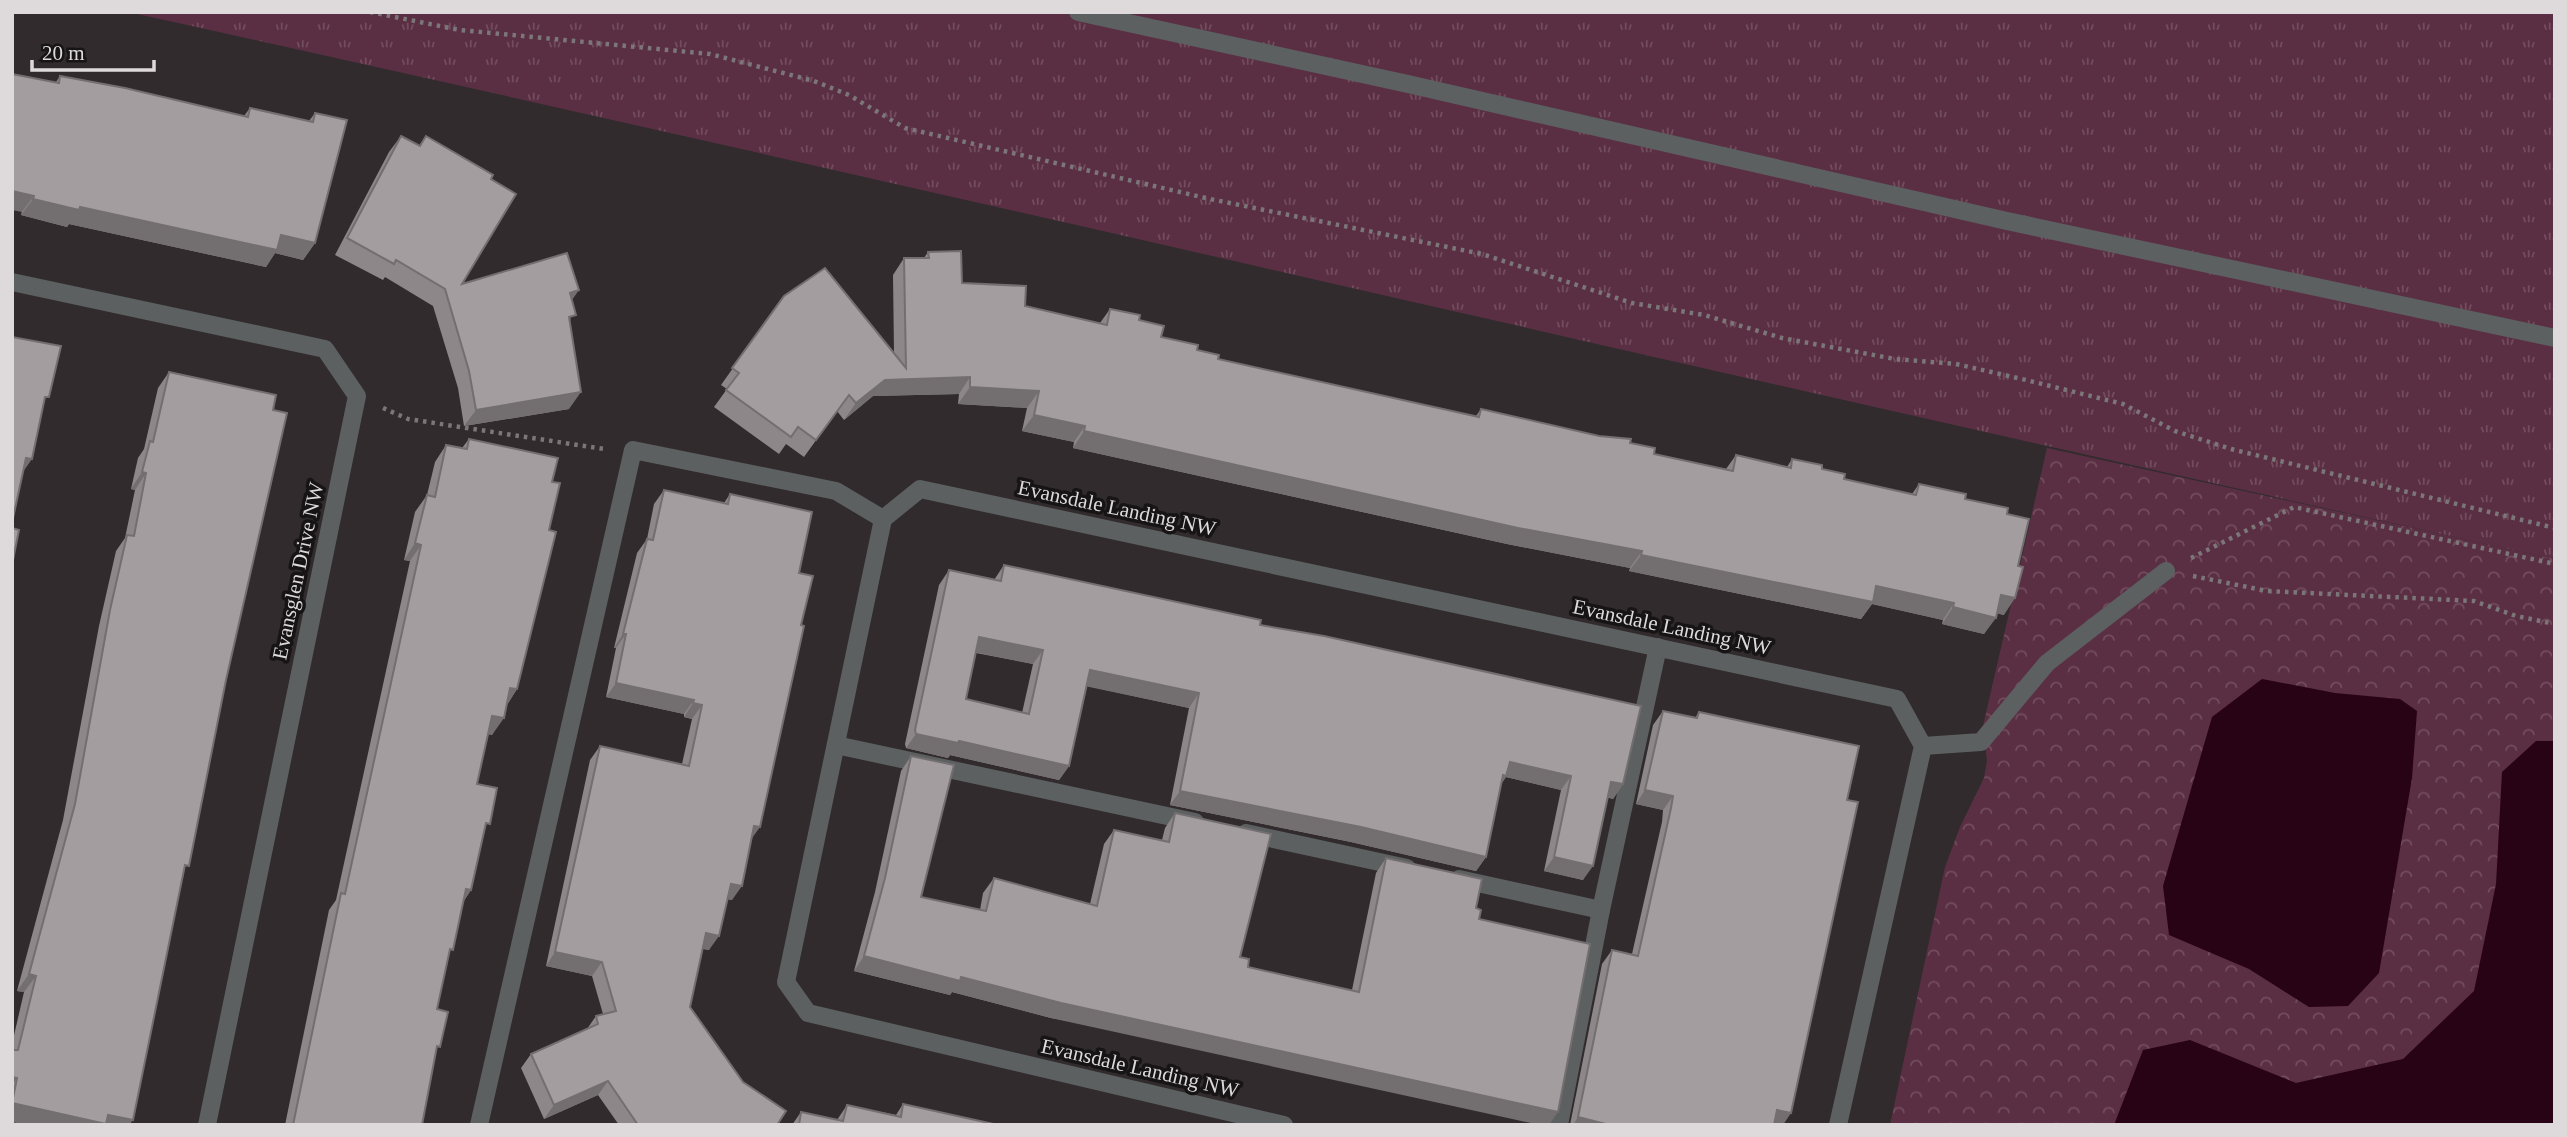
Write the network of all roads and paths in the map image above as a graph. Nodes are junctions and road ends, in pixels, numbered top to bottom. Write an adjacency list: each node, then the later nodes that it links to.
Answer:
1 (370, 12): 8 (path)
2 (1077, 12): 4 (street)
3 (12, 282): 5 (street)
4 (2555, 338)
5 (357, 396): 6 (path); 16 (street, Evansglen Drive NW)
6 (633, 450): 7 (street); 17 (street)
7 (883, 519): 12 (street, Evansdale Landing NW); 13 (street, Evansdale Landing NW)
8 (2555, 528)
9 (2555, 564): 10 (path)
10 (2165, 571): 11 (path); 14 (street)
11 (2555, 624)
12 (1658, 648): 14 (street, Evansdale Landing NW); 15 (street)
13 (836, 745): 15 (street); 18 (street, Evansdale Landing NW)
14 (1923, 746): 20 (street)
15 (1601, 910): 19 (street)
16 (207, 1125)
17 (479, 1125)
18 (1284, 1125)
19 (1559, 1125)
20 (1838, 1125)

